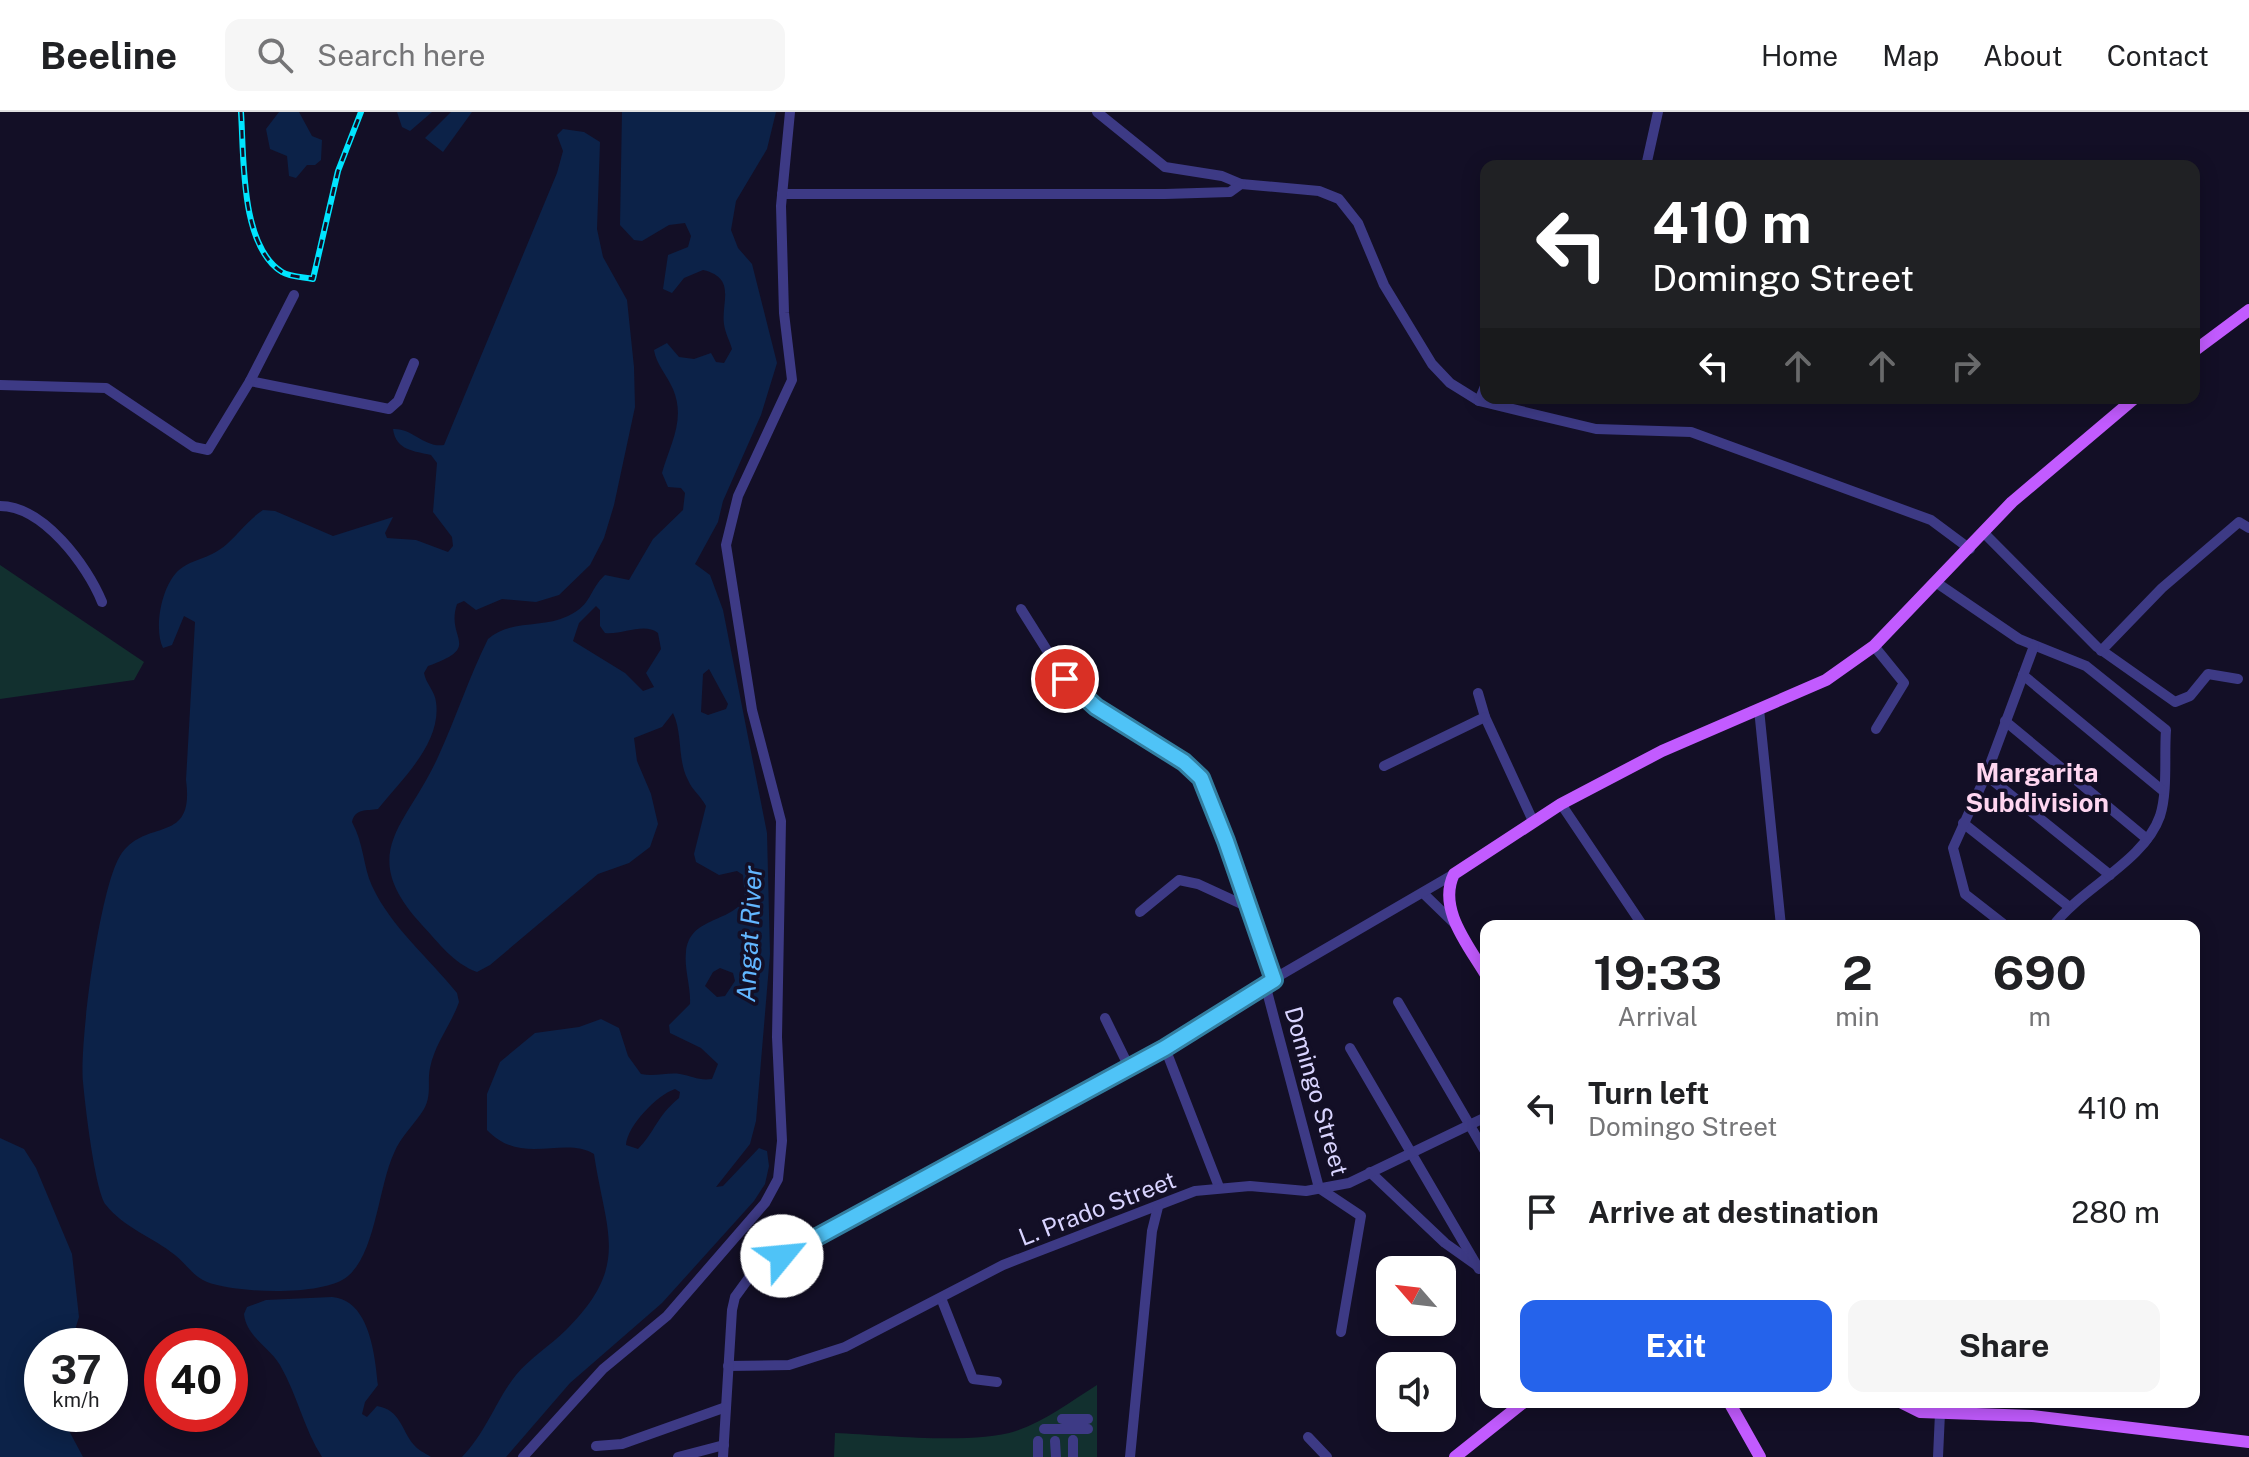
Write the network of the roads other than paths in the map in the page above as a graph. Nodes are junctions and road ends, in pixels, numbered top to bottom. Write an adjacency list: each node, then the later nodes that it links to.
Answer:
1 (790, 112): 6 (street)
2 (1097, 112): 5 (street)
3 (1658, 112): 4 (street)
4 (1647, 160)
5 (1241, 184): 6 (street); 13 (street)
6 (782, 194): 86 (street)
7 (294, 295): 11 (street)
8 (2249, 310): 9 (main road)
9 (2200, 347)
10 (414, 363): 11 (street)
11 (250, 381): 12 (street)
12 (0, 385)
13 (1479, 401)
14 (1492, 404): 19 (street)
15 (2128, 404): 18 (main road)
16 (0, 506): 21 (street)
17 (2249, 528): 25 (street)
18 (1985, 534): 19 (main road); 25 (street)
19 (1970, 549): 20 (main road)
20 (1937, 583): 23 (main road); 24 (street)
21 (102, 602)
22 (1021, 609): 44 (street, Domingo Street)
23 (1874, 646): 29 (main road); 32 (street)
24 (2034, 646): 26 (street); 35 (street)
25 (2101, 651): 27 (street)
26 (2023, 675): 31 (street); 35 (street)
27 (2238, 679)
28 (1478, 693): 30 (street)
29 (1759, 709): 36 (main road); 47 (street)
30 (1485, 717): 33 (street); 37 (street)
31 (2005, 721): 34 (street); 39 (street)
32 (1876, 729)
33 (1384, 766)
34 (1986, 775): 38 (street); 41 (street)
35 (2162, 790): 39 (street)
36 (1561, 804): 37 (main road); 46 (street)
37 (1533, 821): 40 (main road)
38 (1963, 823): 43 (street); 48 (street)
39 (2147, 839): 41 (street)
40 (1454, 874): 42 (street); 50 (main road)
41 (2110, 875): 43 (street)
42 (1423, 893): 50 (street); 52 (street)
43 (2068, 906): 49 (street)
44 (1248, 907): 45 (street); 52 (street, Domingo Street)
45 (1140, 912)
46 (1639, 920)
47 (1780, 920)
48 (1998, 920)
49 (2058, 920)
50 (1457, 926): 51 (main road)
51 (1480, 965)
52 (1270, 982): 55 (street); 64 (street, Domingo Street)
53 (1398, 1002): 59 (street)
54 (1105, 1018): 57 (street)
55 (1165, 1048): 57 (street); 63 (street)
56 (1350, 1048): 61 (street)
57 (1129, 1067): 70 (street)
58 (1480, 1120): 59 (street, L. Prado Street)
59 (1470, 1126): 60 (street); 61 (street, L. Prado Street)
60 (1480, 1143)
61 (1412, 1155): 62 (street, L. Prado Street); 66 (street)
62 (1370, 1172): 64 (street, L. Prado Street); 67 (street)
63 (1219, 1187): 64 (street, L. Prado Street); 65 (street, L. Prado Street)
64 (1319, 1188): 69 (street, Domingo Street)
65 (1158, 1207): 68 (street, L. Prado Street); 92 (street)
66 (1480, 1267)
67 (1480, 1269)
68 (941, 1298): 70 (street, L. Prado Street); 71 (street)
69 (1341, 1332)
70 (728, 1366): 72 (street)
71 (997, 1382)
72 (726, 1407): 84 (street); 85 (street)
73 (1516, 1408): 94 (main road)
74 (1732, 1408): 95 (main road)
75 (1912, 1408): 76 (main road)
76 (1940, 1413): 83 (main road); 96 (street)
77 (1062, 1419): 78 (street)
78 (1044, 1429)
79 (1308, 1437): 93 (street)
80 (1073, 1440): 91 (street)
81 (1038, 1441): 89 (street)
82 (1055, 1441): 90 (street)
83 (2249, 1442)
84 (724, 1445): 87 (street); 88 (street)
85 (596, 1446)
86 (523, 1457)
87 (678, 1457)
88 (723, 1457)
89 (1038, 1457)
90 (1056, 1457)
91 (1073, 1457)
92 (1130, 1457)
93 (1327, 1457)
94 (1455, 1457)
95 (1760, 1457)
96 (1938, 1457)

